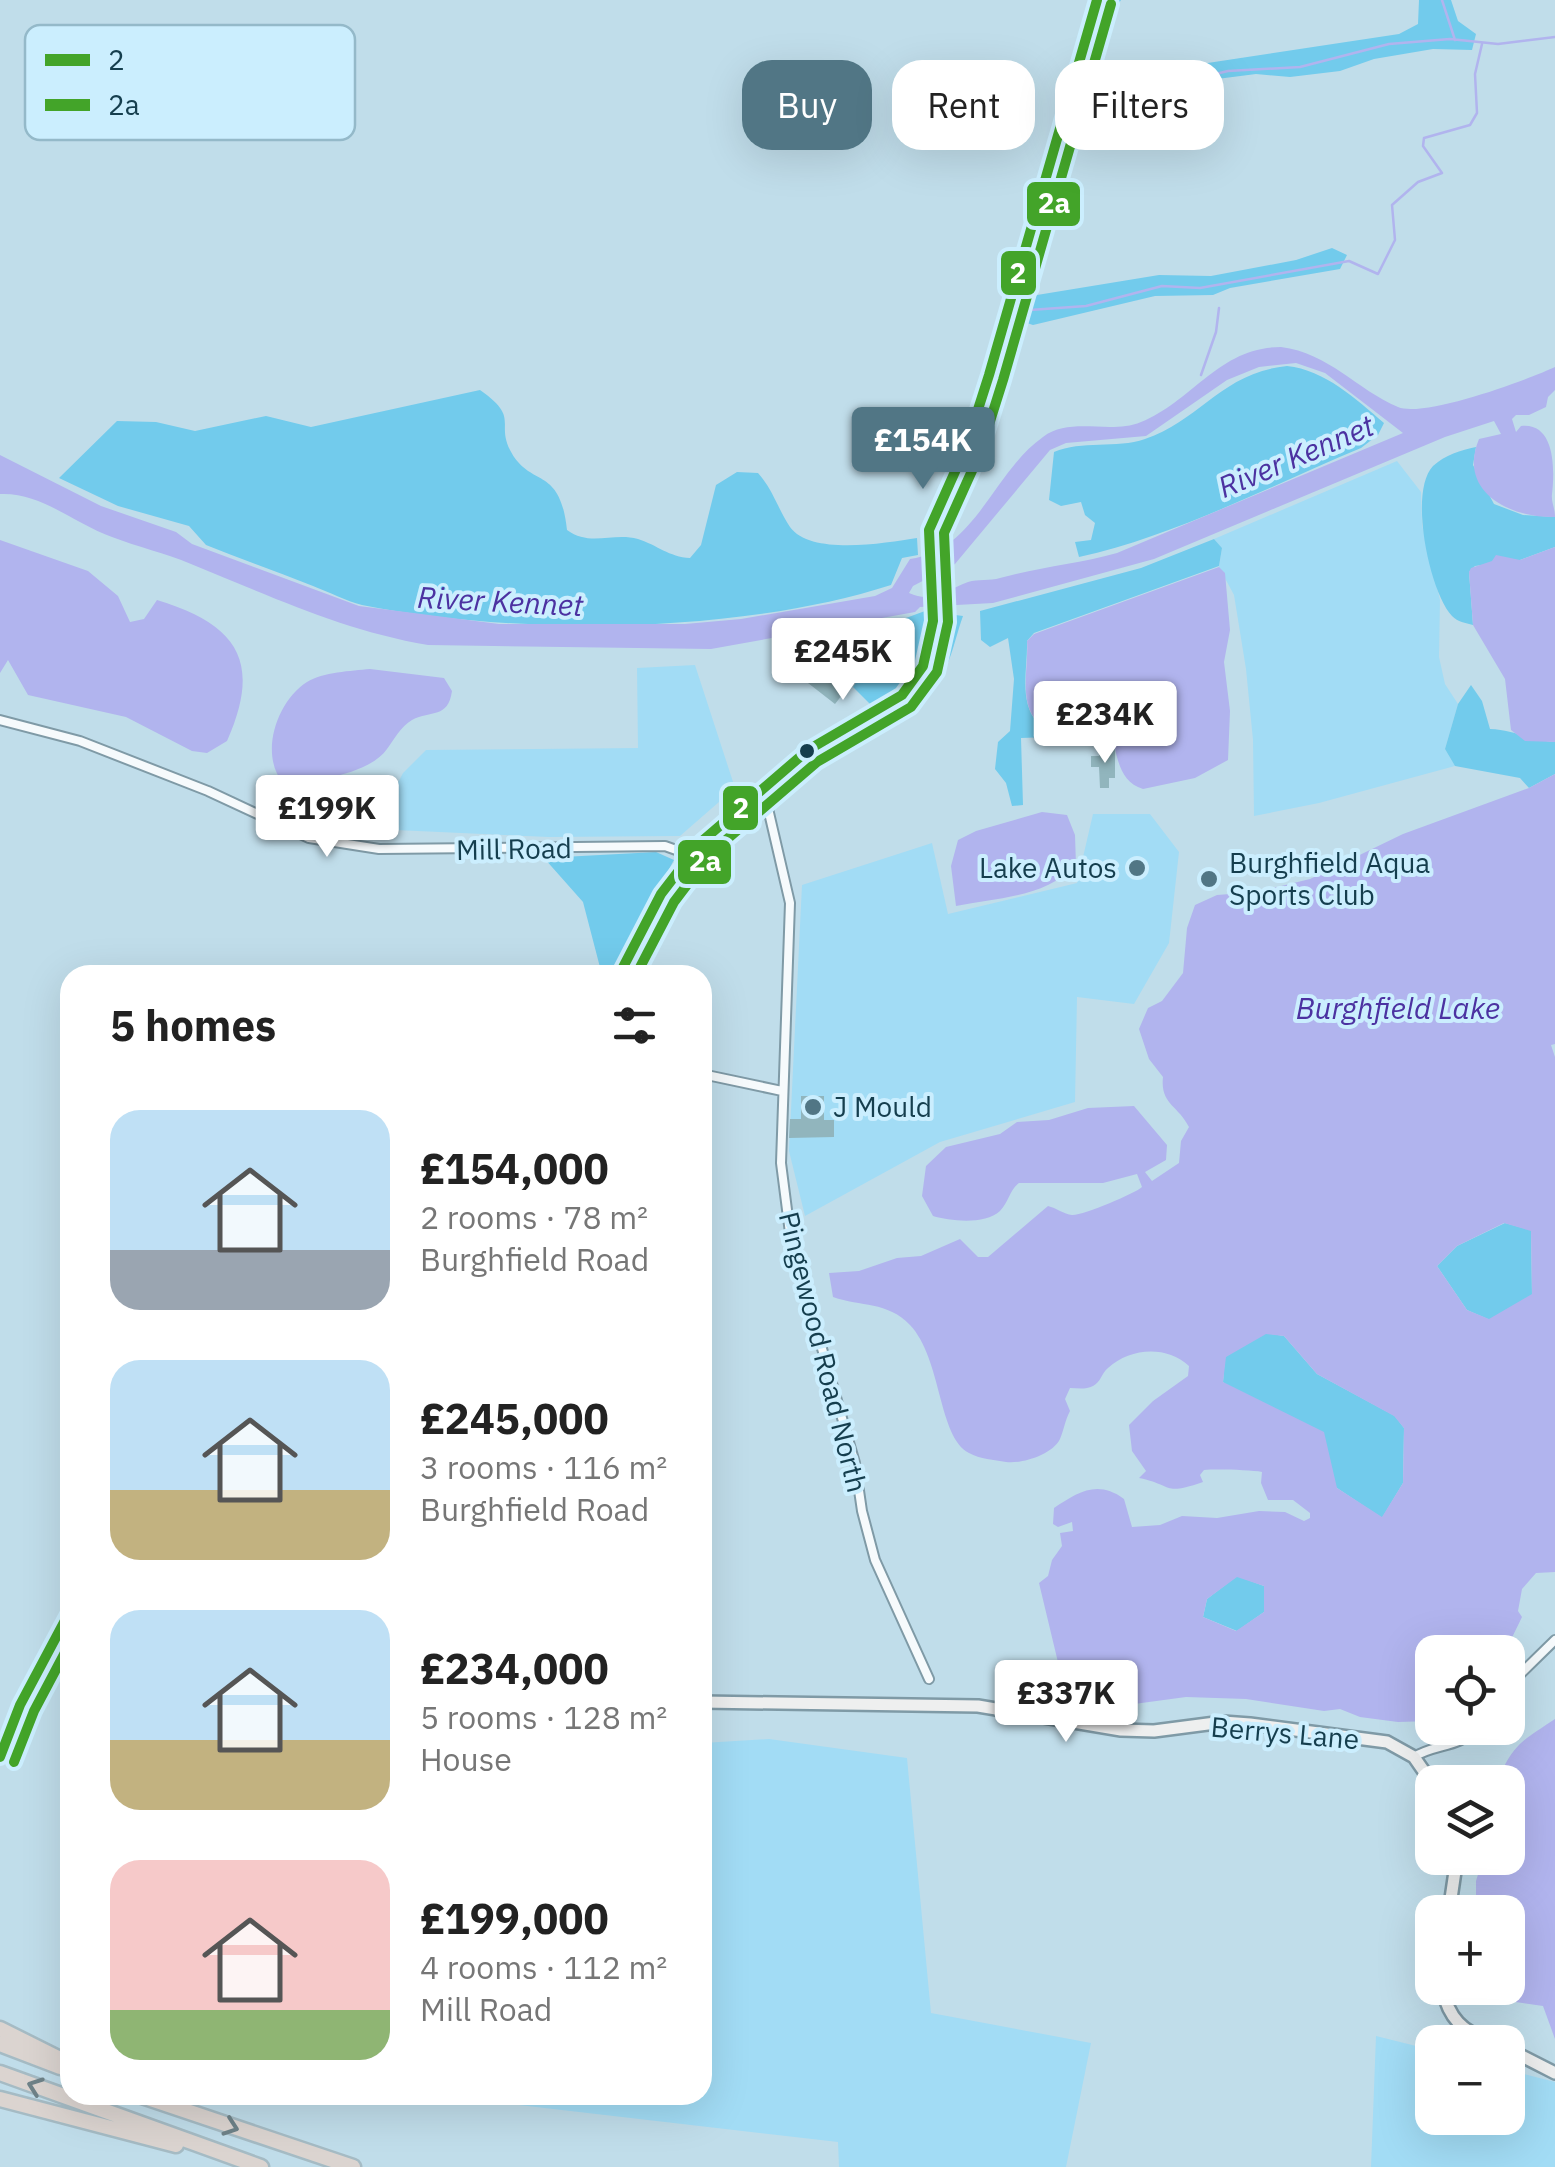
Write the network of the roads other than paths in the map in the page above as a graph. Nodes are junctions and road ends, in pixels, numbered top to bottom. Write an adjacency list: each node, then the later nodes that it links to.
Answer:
1 (1097, 0): 3 (street)
2 (0, 720): 4 (street, Mill Road)
3 (763, 786): 4 (street); 7 (street, Pingewood Road North)
4 (690, 855): 5 (street)
5 (624, 965)
6 (712, 1076): 7 (street)
7 (782, 1091): 11 (street, Pingewood Road North)
8 (60, 1629): 14 (street)
9 (1555, 1640): 10 (street)
10 (1525, 1669)
11 (929, 1679)
12 (712, 1702): 15 (street, Berrys Lane)
13 (1445, 1745): 15 (street)
14 (0, 1757)
15 (1414, 1757): 16 (street)
16 (1420, 1765)
17 (0, 2030): 20 (highway)
18 (0, 2044): 21 (highway)
19 (1525, 2057): 22 (street)
20 (60, 2062)
21 (60, 2064)
22 (1555, 2072)
23 (0, 2073): 24 (highway, one-way to 23)
24 (60, 2095)
25 (0, 2099): 28 (highway)
26 (87, 2105): 28 (highway, one-way to 26)
27 (169, 2105): 30 (highway, one-way to 30)
28 (226, 2156): 29 (highway)
29 (261, 2167)
30 (353, 2167)

